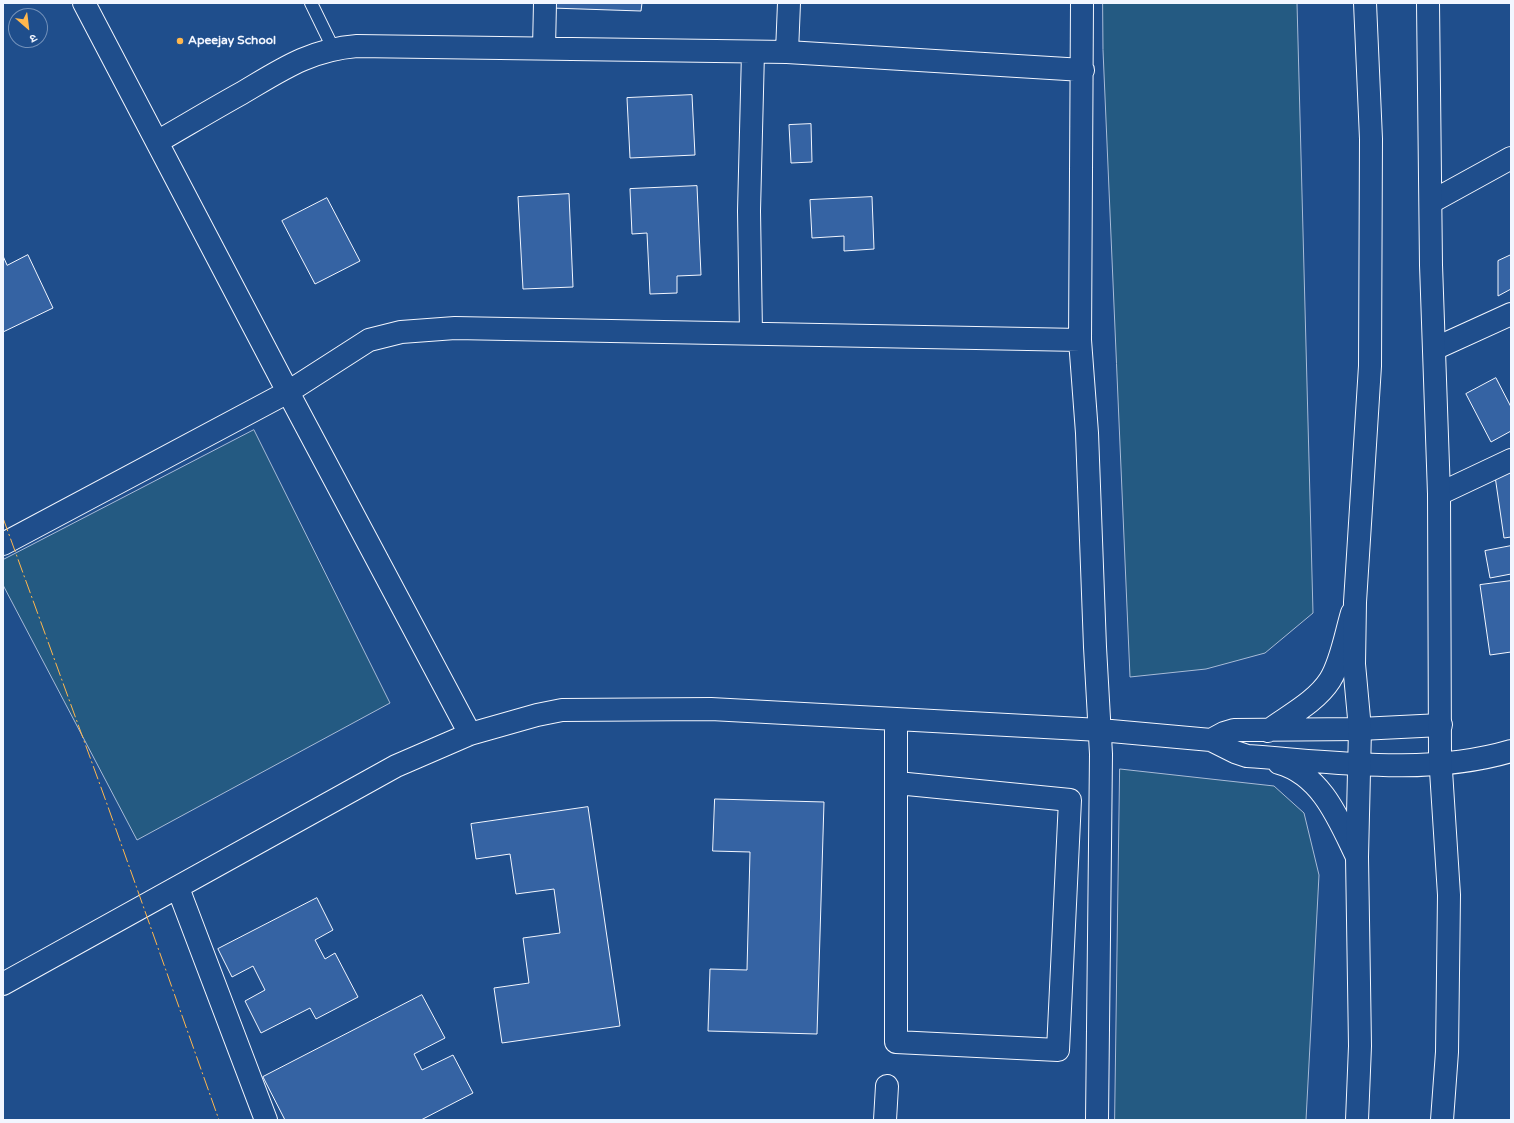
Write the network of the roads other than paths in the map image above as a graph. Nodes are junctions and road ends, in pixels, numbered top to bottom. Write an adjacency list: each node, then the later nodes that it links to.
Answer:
1 (84, 3): 13 (street)
2 (311, 3): 8 (lane)
3 (545, 3): 9 (street)
4 (789, 3): 11 (street)
5 (1082, 3): 12 (street)
6 (1365, 3): 24 (street)
7 (1428, 3): 15 (street)
8 (333, 48): 9 (street); 13 (street)
9 (544, 48): 10 (street)
10 (752, 52): 11 (street); 17 (street)
11 (787, 52): 12 (street)
12 (1083, 70): 18 (street)
13 (157, 142): 20 (street)
14 (1511, 158): 15 (street)
15 (1431, 202): 19 (street)
16 (1511, 314): 19 (street)
17 (751, 334): 18 (street); 20 (street)
18 (1080, 340): 28 (street)
19 (1434, 349): 22 (street)
20 (288, 392): 23 (street); 30 (street)
21 (1511, 460): 22 (street)
22 (1439, 494): 26 (street)
23 (3, 544)
24 (1355, 602): 27 (street); 29 (street)
25 (896, 719): 28 (street); 30 (street); 36 (street)
26 (1441, 725): 27 (street); 35 (street)
27 (1360, 729): 29 (street); 34 (street)
28 (1100, 730): 31 (street); 43 (street)
29 (1268, 731): 31 (street)
30 (470, 734): 38 (street)
31 (1211, 740): 33 (street)
32 (1511, 751): 35 (street)
33 (1256, 756): 34 (street); 37 (street)
34 (1359, 764): 35 (street); 37 (street)
35 (1440, 764): 45 (street)
36 (897, 783): 36 (street)
37 (1357, 857): 44 (street)
38 (178, 888): 39 (street); 41 (street)
39 (3, 984)
40 (887, 1086): 42 (street)
41 (266, 1120)
42 (885, 1120)
43 (1097, 1120)
44 (1357, 1120)
45 (1442, 1120)

